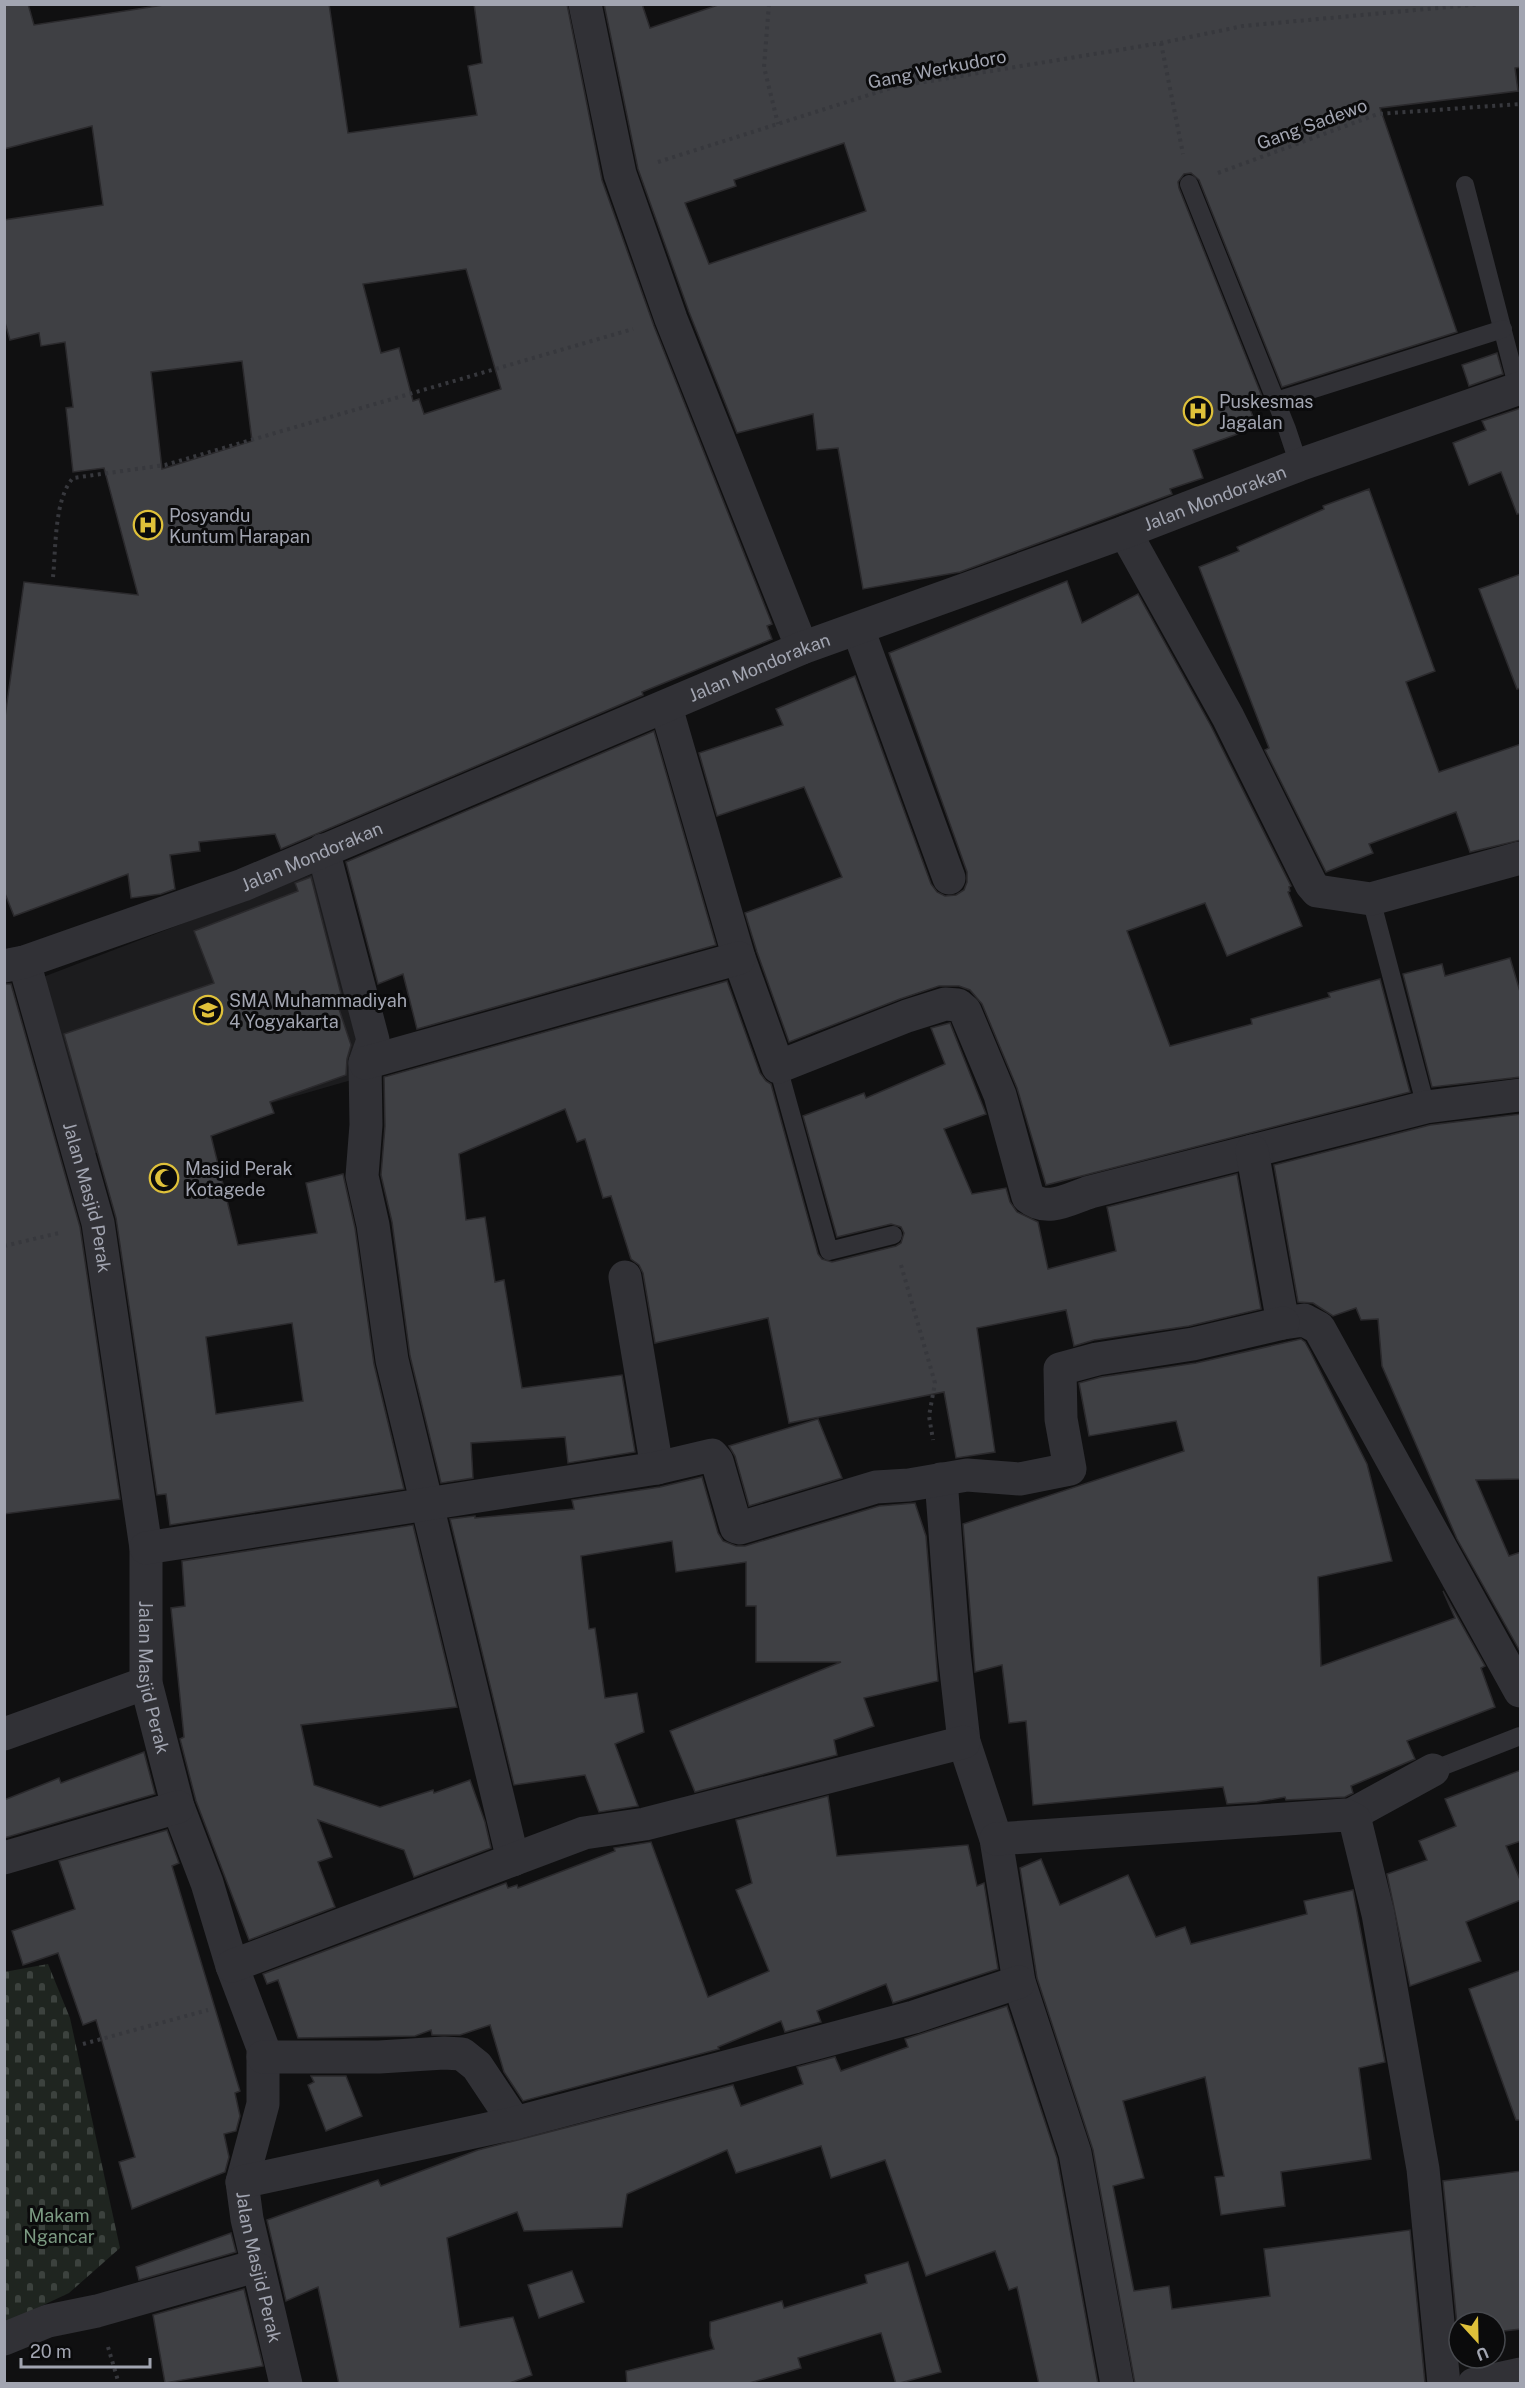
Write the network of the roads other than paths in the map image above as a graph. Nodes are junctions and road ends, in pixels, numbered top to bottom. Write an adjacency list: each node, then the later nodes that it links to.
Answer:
1 (585, 4): 10 (street)
2 (1189, 184): 6 (lane)
3 (1465, 185): 4 (lane)
4 (1503, 329): 5 (lane); 6 (lane)
5 (1520, 388): 7 (street, Jalan Mondorakan)
6 (1276, 401): 7 (lane)
7 (1299, 465): 8 (street, Jalan Mondorakan)
8 (1125, 532): 9 (street, Jalan Mondorakan); 15 (street)
9 (858, 628): 10 (street, Jalan Mondorakan); 14 (street)
10 (802, 648): 11 (street, Jalan Mondorakan)
11 (666, 707): 12 (street, Jalan Mondorakan); 16 (street)
12 (322, 850): 17 (street, Jalan Mondorakan); 18 (street)
13 (1521, 858): 15 (street)
14 (949, 878)
15 (1371, 898): 21 (lane)
16 (739, 958): 18 (street); 19 (street)
17 (14, 964): 29 (street, Jalan Masjid Perak)
18 (365, 1063): 28 (street)
19 (778, 1067): 22 (street); 23 (lane)
20 (1521, 1095): 21 (street)
21 (1426, 1107): 22 (street)
22 (1252, 1151): 25 (street)
23 (893, 1235)
24 (625, 1278): 26 (street)
25 (1283, 1323): 27 (street); 31 (street)
26 (657, 1468): 27 (street); 28 (street)
27 (941, 1479): 34 (street)
28 (427, 1506): 29 (street); 40 (street)
29 (146, 1548): 30 (street, Jalan Masjid Perak)
30 (146, 1683): 32 (street); 36 (street, Jalan Masjid Perak)
31 (1521, 1691)
32 (4, 1734)
33 (1521, 1736): 35 (lane)
34 (964, 1742): 38 (street); 40 (street)
35 (1432, 1770): 37 (street)
36 (178, 1808): 39 (street); 41 (street, Jalan Masjid Perak)
37 (1349, 1816): 38 (street); 51 (street)
38 (996, 1839): 42 (street)
39 (4, 1858)
40 (513, 1860): 41 (street)
41 (232, 1966): 43 (street, Jalan Masjid Perak)
42 (1019, 1982): 44 (street); 50 (street)
43 (263, 2057): 44 (street); 45 (street, Jalan Masjid Perak)
44 (515, 2123): 45 (street)
45 (243, 2182): 46 (street, Jalan Masjid Perak)
46 (258, 2269): 47 (street); 49 (street, Jalan Masjid Perak)
47 (4, 2339)
48 (1521, 2374): 52 (street)
49 (286, 2384)
50 (1117, 2384)
51 (1444, 2384)
52 (1474, 2384)

